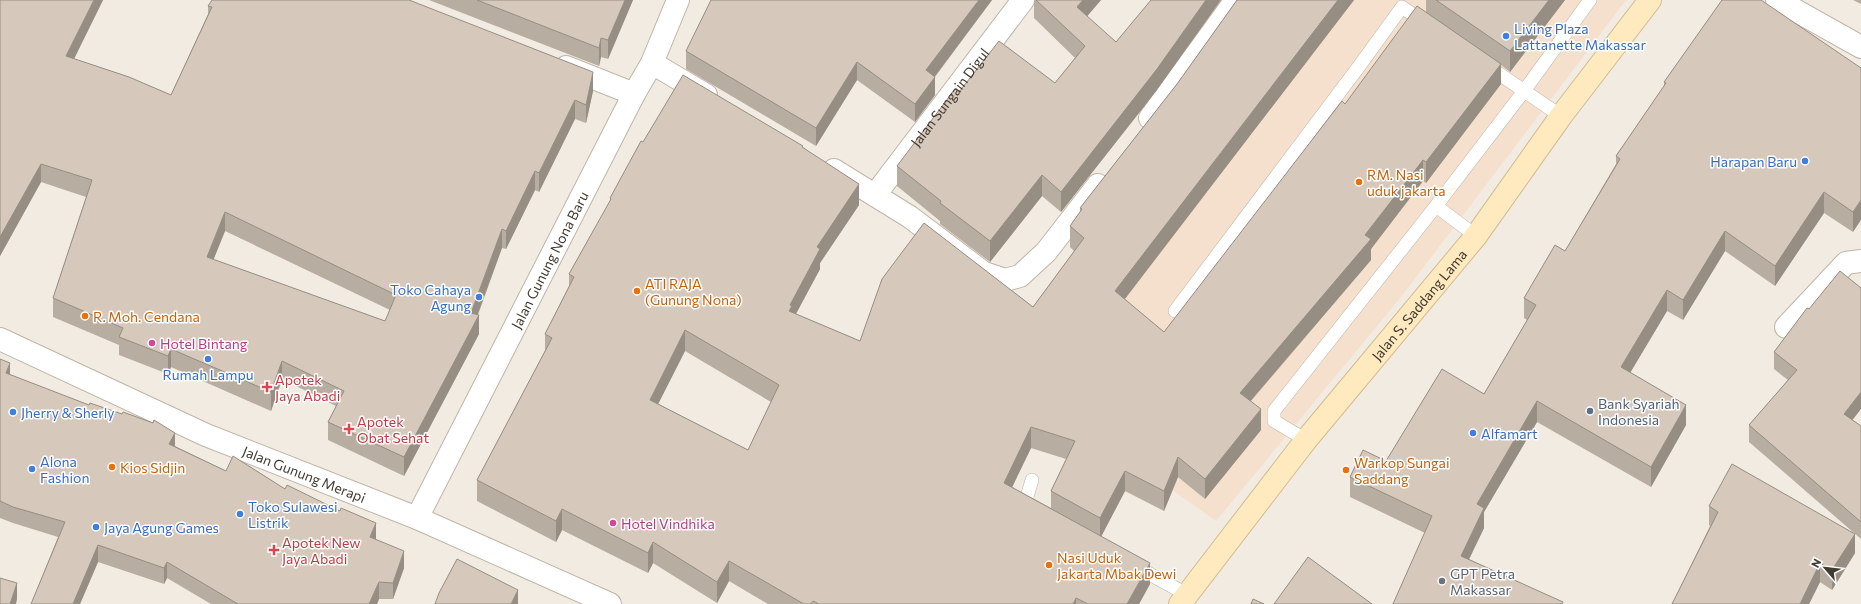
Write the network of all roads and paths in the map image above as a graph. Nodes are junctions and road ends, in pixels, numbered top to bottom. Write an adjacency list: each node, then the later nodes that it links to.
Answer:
1 (678, 0): 12 (street, Jalan Gunung Nona Baru)
2 (1022, 0): 20 (street, Jalan Sungain Digul)
3 (1236, 0): 17 (street)
4 (1590, 0): 13 (lane)
5 (1650, 0): 16 (main road, Jalan S. Saddang Lama)
6 (1777, 0): 9 (street)
7 (1397, 3): 8 (lane); 24 (lane)
8 (1436, 31)
9 (1861, 47)
10 (1473, 57): 13 (lane)
11 (548, 59): 14 (street)
12 (652, 63): 14 (street, Jalan Gunung Nona Baru); 15 (street)
13 (1524, 91): 16 (lane); 21 (lane)
14 (634, 94): 29 (street, Jalan Gunung Nona Baru)
15 (726, 107)
16 (1561, 116): 22 (main road, Jalan S. Saddang Lama)
17 (1138, 134)
18 (814, 159): 20 (street)
19 (1109, 172): 20 (street)
20 (875, 195)
21 (1436, 206): 22 (lane); 27 (lane)
22 (1476, 236): 27 (main road, Jalan S. Saddang Lama)
23 (1861, 261): 25 (street)
24 (1175, 310)
25 (1786, 327)
26 (0, 339): 29 (street, Jalan Gunung Merapi)
27 (1306, 440): 32 (main road, Jalan S. Saddang Lama)
28 (1032, 480): 30 (lane)
29 (417, 518): 33 (street, Jalan Gunung Merapi)
30 (1045, 518)
31 (1126, 562): 32 (lane)
32 (1184, 599)
33 (610, 604)

